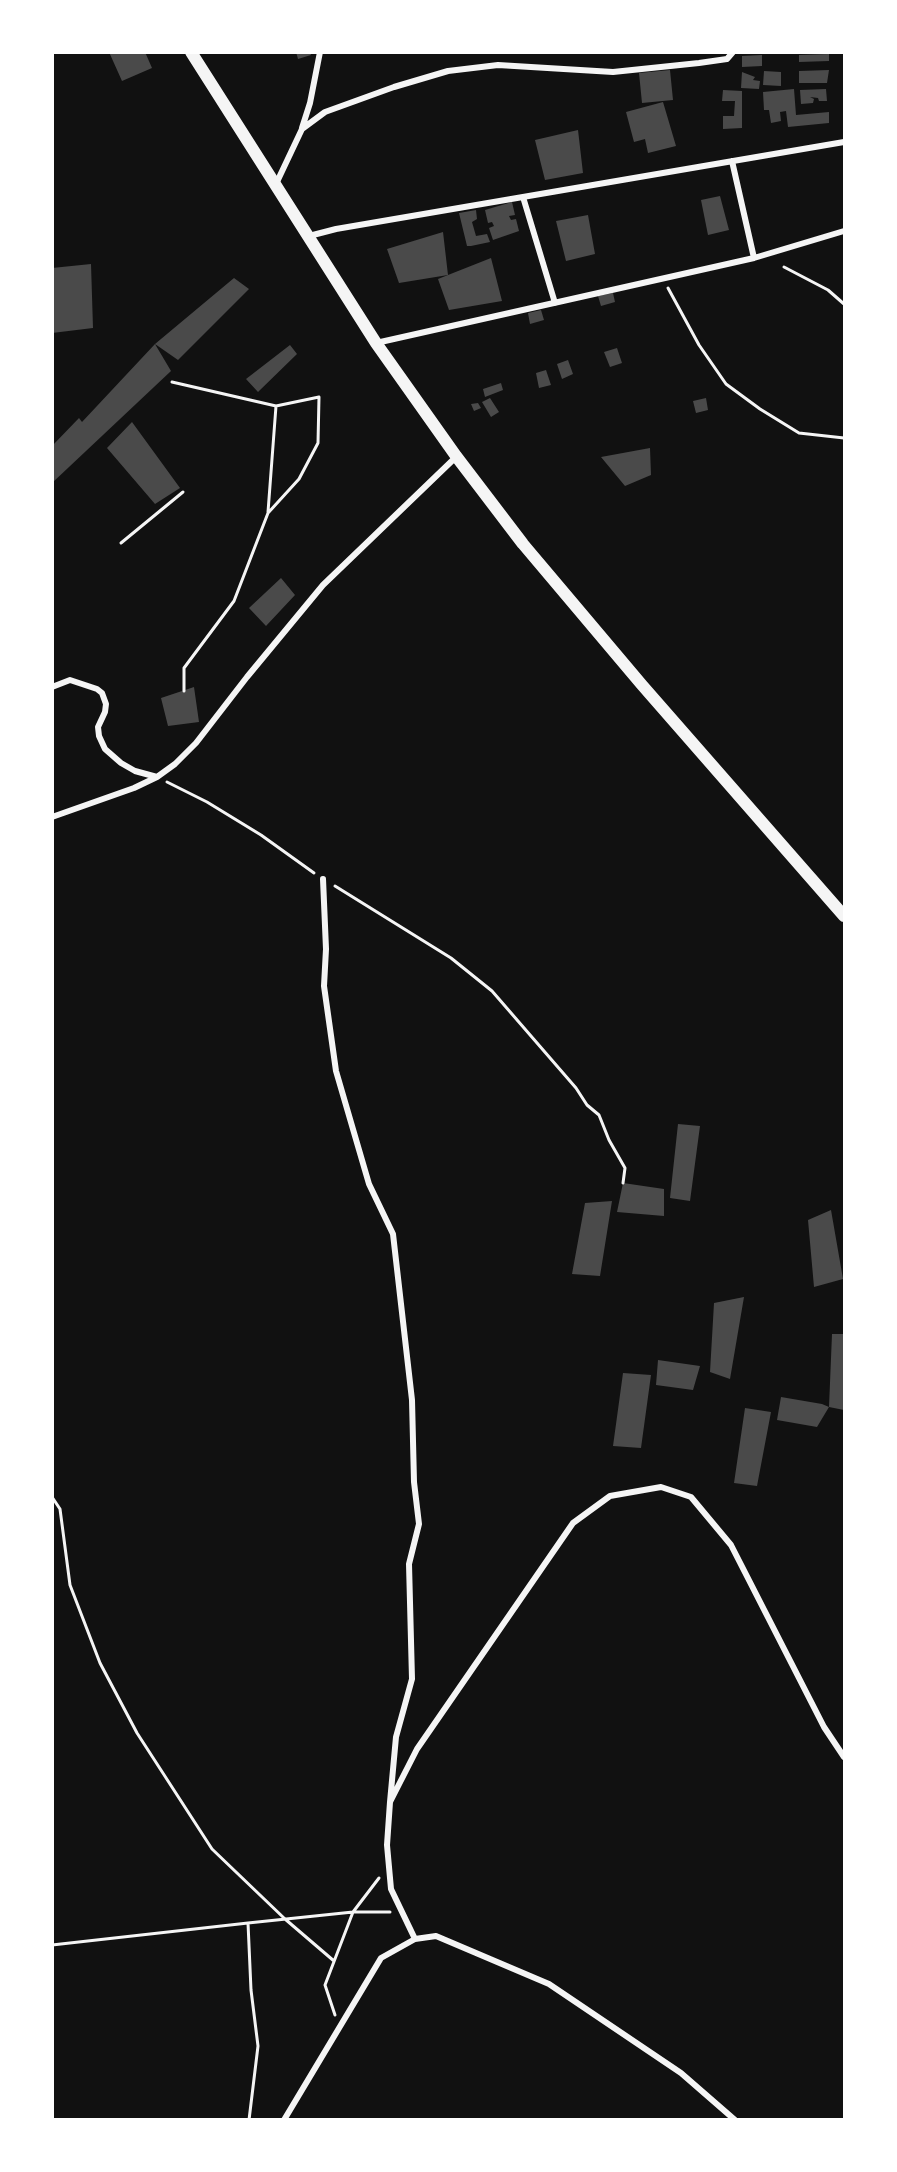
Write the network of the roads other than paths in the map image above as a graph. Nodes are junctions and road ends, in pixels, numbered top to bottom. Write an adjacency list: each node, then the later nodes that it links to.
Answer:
1 (190, 52): 7 (main road)
2 (320, 52): 4 (street)
3 (733, 52): 4 (street)
4 (302, 129): 7 (street)
5 (844, 142): 6 (street)
6 (732, 161): 8 (street); 11 (street)
7 (276, 184): 10 (main road)
8 (523, 197): 10 (street); 12 (street)
9 (844, 231): 11 (street)
10 (308, 236): 13 (main road)
11 (754, 258): 12 (street)
12 (555, 303): 13 (street)
13 (376, 343): 14 (main road)
14 (456, 456): 16 (street); 19 (main road)
15 (52, 687): 16 (street)
16 (157, 777): 17 (street)
17 (52, 817)
18 (323, 879): 21 (street)
19 (844, 916)
20 (844, 1757): 21 (street)
21 (390, 1802): 22 (street)
22 (415, 1939): 23 (street); 24 (street)
23 (285, 2120)
24 (735, 2120)

